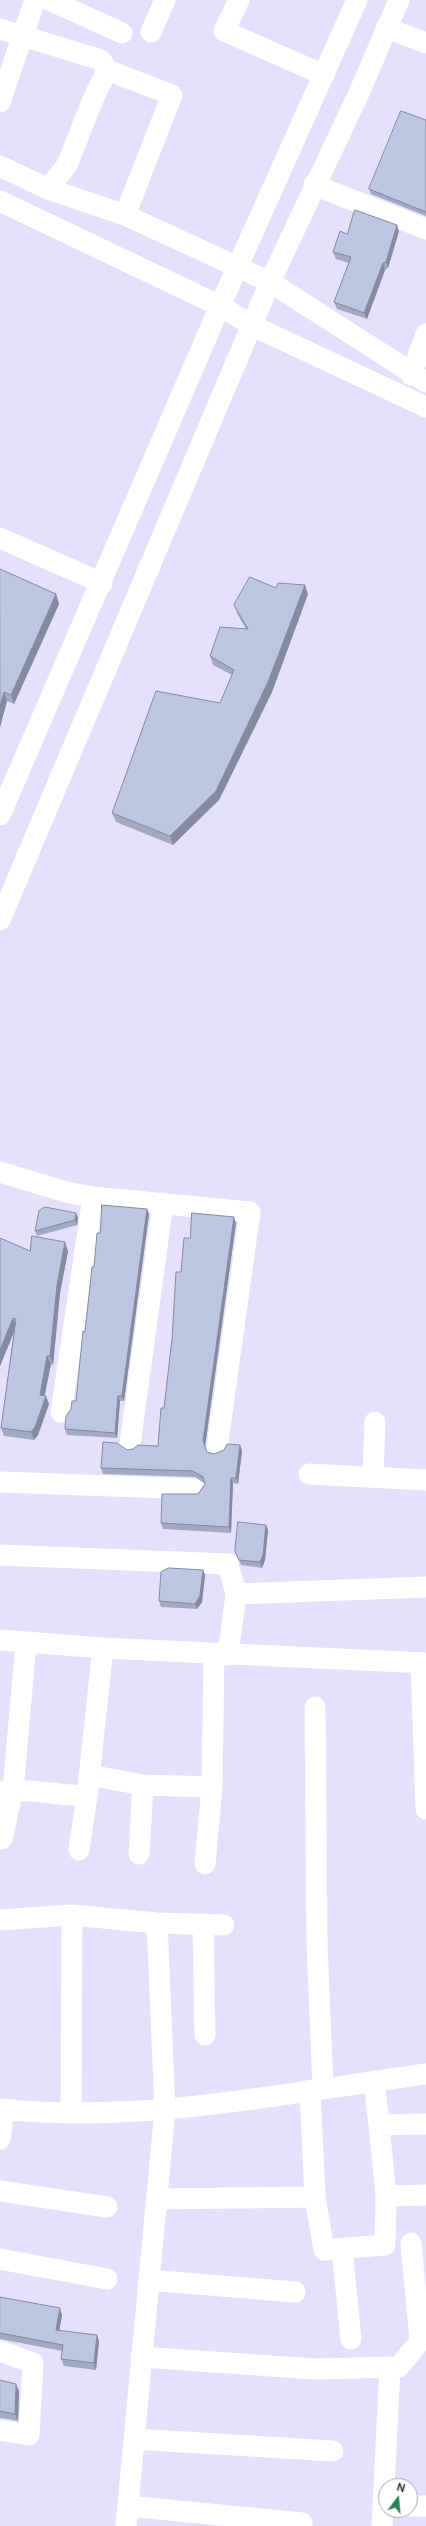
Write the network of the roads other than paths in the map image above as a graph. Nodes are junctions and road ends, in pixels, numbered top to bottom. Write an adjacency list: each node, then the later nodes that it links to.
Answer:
1 (35, 0): 11 (street)
2 (49, 0): 10 (street)
3 (164, 0): 9 (street)
4 (240, 0): 14 (street)
5 (357, 0): 14 (street)
6 (399, 0): 7 (street)
7 (386, 28): 12 (street); 17 (street)
8 (0, 29): 11 (street)
9 (152, 32)
10 (122, 33)
11 (23, 38): 13 (street); 15 (street)
12 (426, 43)
13 (107, 70): 18 (street); 20 (street)
14 (324, 75): 22 (street)
15 (0, 102)
16 (0, 166): 18 (street)
17 (314, 185): 21 (street); 23 (street)
18 (48, 189): 20 (street)
19 (0, 201): 24 (street)
20 (125, 215): 22 (street)
21 (426, 229)
22 (239, 269): 23 (street); 24 (street)
23 (270, 282): 25 (street); 27 (street)
24 (220, 306): 25 (street); 30 (street)
25 (253, 326): 28 (street); 33 (street)
26 (426, 334): 27 (street)
27 (419, 379)
28 (426, 407)
29 (0, 538): 30 (street)
30 (102, 583): 31 (street)
31 (7, 780): 32 (street)
32 (0, 815)
33 (0, 920)
34 (0, 1172): 35 (street)
35 (93, 1197): 36 (street); 37 (street)
36 (163, 1202): 39 (street); 40 (street)
37 (61, 1412)
38 (375, 1422): 42 (street)
39 (130, 1444)
40 (217, 1448)
41 (308, 1474): 42 (street)
42 (373, 1477): 43 (street)
43 (426, 1480)
44 (0, 1482): 45 (street)
45 (195, 1489)
46 (0, 1555): 48 (street)
47 (426, 1587): 48 (street)
48 (236, 1594): 52 (street)
49 (0, 1640): 50 (street)
50 (26, 1643): 51 (street); 58 (street)
51 (103, 1648): 52 (street); 55 (street)
52 (221, 1654): 53 (street); 57 (street)
53 (424, 1663): 60 (street)
54 (315, 1708): 73 (street)
55 (89, 1774): 56 (street); 59 (street)
56 (143, 1785): 57 (street); 63 (street)
57 (212, 1787): 64 (street)
58 (7, 1791): 59 (street); 61 (street)
59 (87, 1796): 62 (street)
60 (426, 1809)
61 (2, 1838)
62 (79, 1850)
63 (139, 1854)
64 (205, 1864)
65 (72, 1915): 66 (street); 67 (street); 76 (street)
66 (0, 1920)
67 (156, 1923): 68 (street); 75 (street)
68 (203, 1924): 69 (street); 70 (street)
69 (224, 1925)
70 (205, 2035)
71 (426, 2074): 72 (street)
72 (374, 2081): 73 (street); 78 (street)
73 (317, 2089): 75 (street); 83 (street)
74 (2, 2109): 76 (street); 79 (street)
75 (165, 2110): 76 (street); 84 (street)
76 (71, 2112)
77 (426, 2124): 78 (street)
78 (379, 2125): 82 (street)
79 (0, 2140)
80 (0, 2191): 85 (street)
81 (426, 2195): 82 (street)
82 (386, 2196): 87 (street)
83 (315, 2197): 84 (street); 88 (street)
84 (157, 2199): 91 (street)
85 (107, 2207)
86 (419, 2243): 87 (street); 94 (street)
87 (385, 2245): 88 (street)
88 (342, 2249): 93 (street)
89 (0, 2259): 90 (street)
90 (107, 2279)
91 (149, 2280): 92 (street); 96 (street)
92 (295, 2292)
93 (351, 2339)
94 (423, 2340): 97 (street)
95 (0, 2351): 98 (street)
96 (141, 2357): 97 (street); 99 (street)
97 (390, 2367): 101 (street)
98 (0, 2430)
99 (134, 2439): 100 (street); 102 (street)
100 (333, 2451)
101 (385, 2478)
102 (127, 2516): 103 (street)
103 (235, 2521): 104 (street)
104 (302, 2526)

